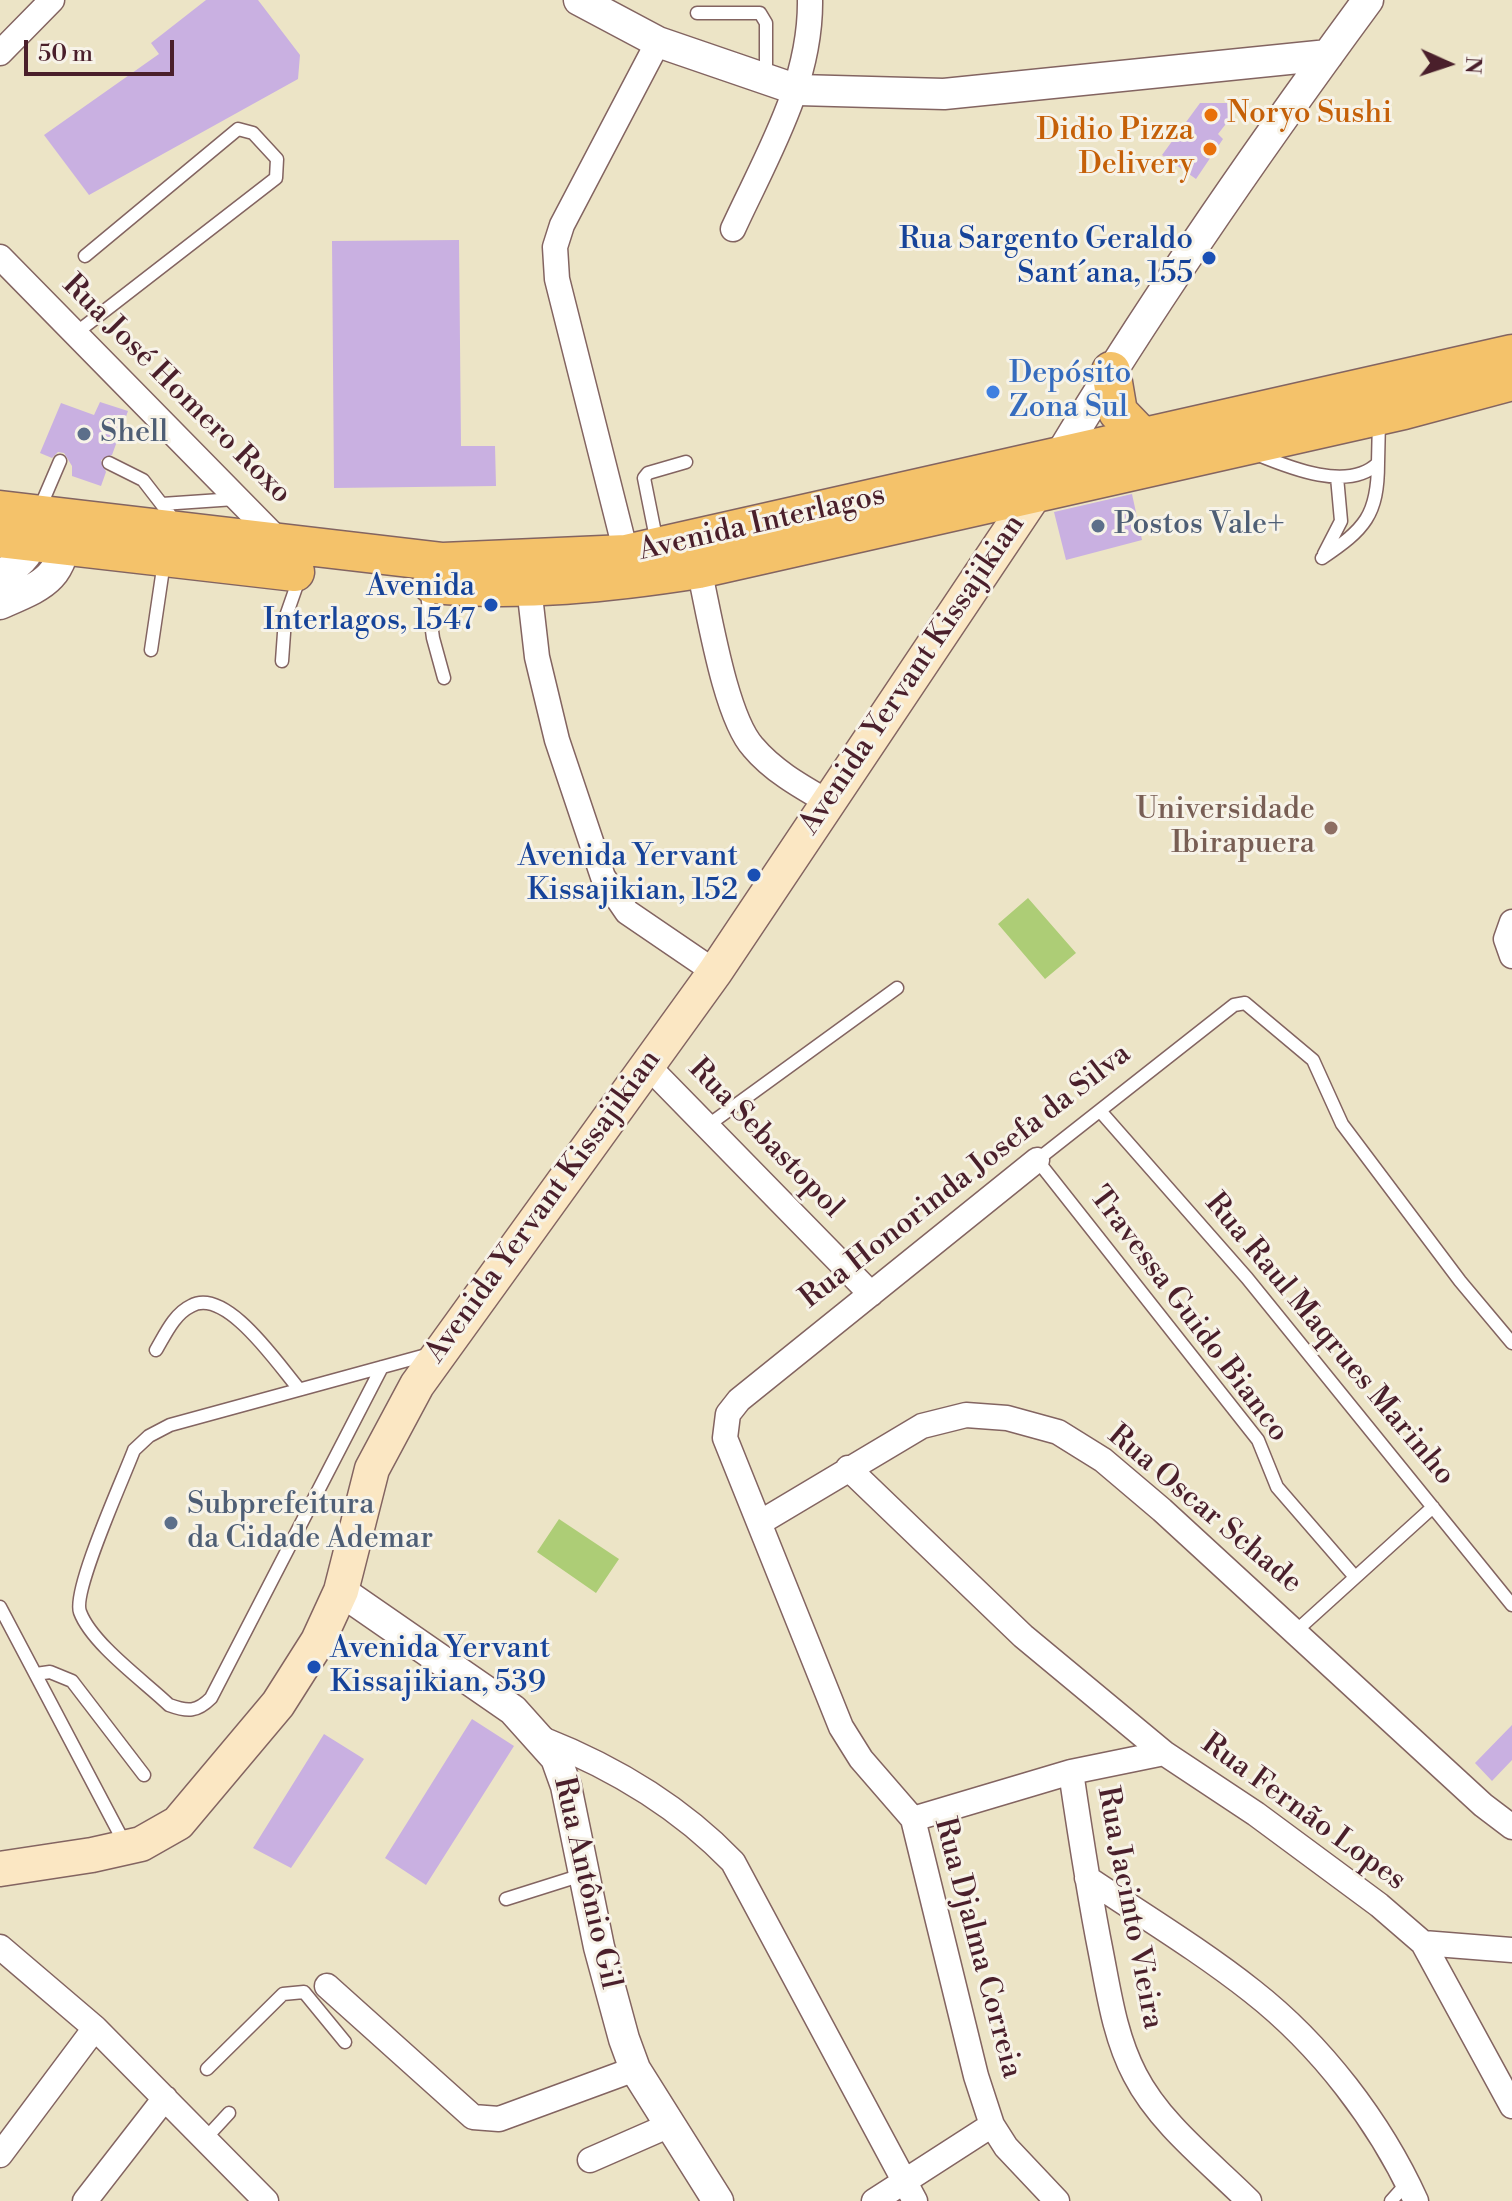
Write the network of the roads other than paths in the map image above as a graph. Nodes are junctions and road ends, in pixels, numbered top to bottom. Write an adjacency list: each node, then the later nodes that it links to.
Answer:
1 (52, 0): 7 (street)
2 (579, 0): 6 (street)
3 (810, 0): 10 (street)
4 (1368, 0): 8 (street)
5 (697, 13): 9 (lane)
6 (658, 42): 9 (street); 31 (street)
7 (0, 53)
8 (1328, 55): 10 (street); 16 (street)
9 (766, 80): 10 (street)
10 (798, 90): 11 (street)
11 (733, 229)
12 (85, 256): 14 (lane)
13 (0, 257): 14 (street, Rua José Homero Roxo)
14 (76, 333): 27 (street, Rua José Homero Roxo)
15 (1511, 366): 17 (main road, Avenida Interlagos)
16 (1111, 371): 18 (main road); 20 (street)
17 (1375, 400): 18 (main road, Avenida Interlagos); 19 (main road, Avenida Interlagos); 24 (lane)
18 (1143, 438): 20 (main road, Avenida Interlagos)
19 (1238, 447): 25 (lane); 26 (main road, Avenida Interlagos)
20 (1059, 457): 26 (main road, Avenida Yervant Kissajikian); 31 (main road, Avenida Interlagos)
21 (60, 461): 28 (lane)
22 (686, 462): 31 (lane)
23 (109, 463): 29 (lane)
24 (1378, 463): 25 (lane); 25 (lane)
25 (1337, 477)
26 (1034, 493): 32 (main road, Avenida Interlagos); 40 (main road, Avenida Yervant Kissajikian)
27 (238, 498): 29 (lane); 30 (street, Rua José Homero Roxo)
28 (34, 529): 29 (main road, Avenida Interlagos); 33 (street); 36 (street)
29 (170, 531): 30 (main road, Avenida Interlagos); 37 (lane)
30 (292, 558): 31 (main road, Avenida Interlagos); 34 (main road, Avenida Interlagos); 38 (lane)
31 (639, 560): 32 (main road, Avenida Interlagos); 35 (main road, Avenida Interlagos)
32 (699, 569): 40 (street)
33 (0, 575)
34 (426, 583): 35 (main road, Avenida Interlagos); 39 (lane)
35 (529, 587): 43 (street)
36 (0, 604)
37 (151, 650)
38 (282, 661)
39 (444, 678)
40 (828, 802): 43 (main road, Avenida Yervant Kissajikian)
41 (1512, 922): 42 (street)
42 (1512, 956)
43 (715, 972): 45 (main road, Avenida Yervant Kissajikian)
44 (897, 988): 47 (lane)
45 (646, 1064): 47 (street, Rua Sebastopol); 52 (main road, Avenida Yervant Kissajikian)
46 (1101, 1112): 48 (lane, Rua Honorinda Josefa da Silva); 50 (lane, Rua Honorinda Josefa da Silva); 57 (lane, Rua Raul Maqrues Marinho)
47 (707, 1126): 49 (street, Rua Sebastopol)
48 (1037, 1160): 49 (street, Rua Honorinda Josefa da Silva); 59 (lane, Travessa Guido Bianco)
49 (871, 1294): 55 (street, Rua Honorinda Josefa da Silva)
50 (1512, 1343)
51 (156, 1350): 54 (lane)
52 (441, 1351): 53 (lane); 60 (main road, Avenida Yervant Kissajikian)
53 (382, 1367): 54 (lane); 54 (lane)
54 (299, 1389)
55 (739, 1400): 58 (street, Rua Djalma Correia)
56 (848, 1468): 58 (street, Rua Oscar Schade); 63 (street, Rua Oscar Schade); 66 (street)
57 (1433, 1507): 59 (lane); 61 (lane, Rua Raul Maqrues Marinho)
58 (761, 1522): 69 (street, Rua Djalma Correia)
59 (1355, 1577): 63 (lane)
60 (341, 1591): 65 (street, Rua Antônio Gil); 71 (main road, Avenida Yervant Kissajikian)
61 (1512, 1605)
62 (0, 1607): 64 (lane)
63 (1296, 1631): 70 (street, Rua Oscar Schade)
64 (36, 1674): 68 (lane); 71 (lane)
65 (542, 1739): 73 (street, Rua Antônio Gil); 92 (street)
66 (1164, 1753): 67 (street, Rua Fernão Lopes); 76 (street, Rua Fernão Lopes)
67 (1071, 1772): 69 (street, Rua Fernão Lopes); 74 (street, Rua Jacinto Vieira)
68 (144, 1775)
69 (913, 1819): 88 (street, Rua Djalma Correia)
70 (1512, 1827)
71 (126, 1847): 72 (main road, Avenida Yervant Kissajikian)
72 (0, 1869)
73 (582, 1875): 75 (lane); 83 (street, Rua Antônio Gil)
74 (1087, 1878): 93 (street); 99 (street, Rua Jacinto Vieira)
75 (506, 1899)
76 (1423, 1943): 78 (street); 85 (street, Rua Fernão Lopes)
77 (0, 1947): 80 (street)
78 (1512, 1950)
79 (327, 1986): 83 (street)
80 (95, 2028): 84 (street); 90 (street)
81 (345, 2042): 82 (lane)
82 (207, 2069)
83 (635, 2069): 87 (street, Rua Antônio Gil)
84 (165, 2098): 89 (street); 94 (street)
85 (1512, 2106)
86 (229, 2113): 89 (lane)
87 (670, 2125): 91 (street); 96 (street, Rua Antônio Gil)
88 (992, 2125): 92 (street); 98 (street, Rua Djalma Correia)
89 (205, 2139): 95 (street)
90 (0, 2155)
91 (590, 2160)
92 (909, 2190): 97 (street)
93 (1412, 2192): 100 (lane)
94 (85, 2201)
95 (266, 2201)
96 (718, 2201)
97 (874, 2201)
98 (1057, 2201)
99 (1249, 2201)
100 (1391, 2201)

